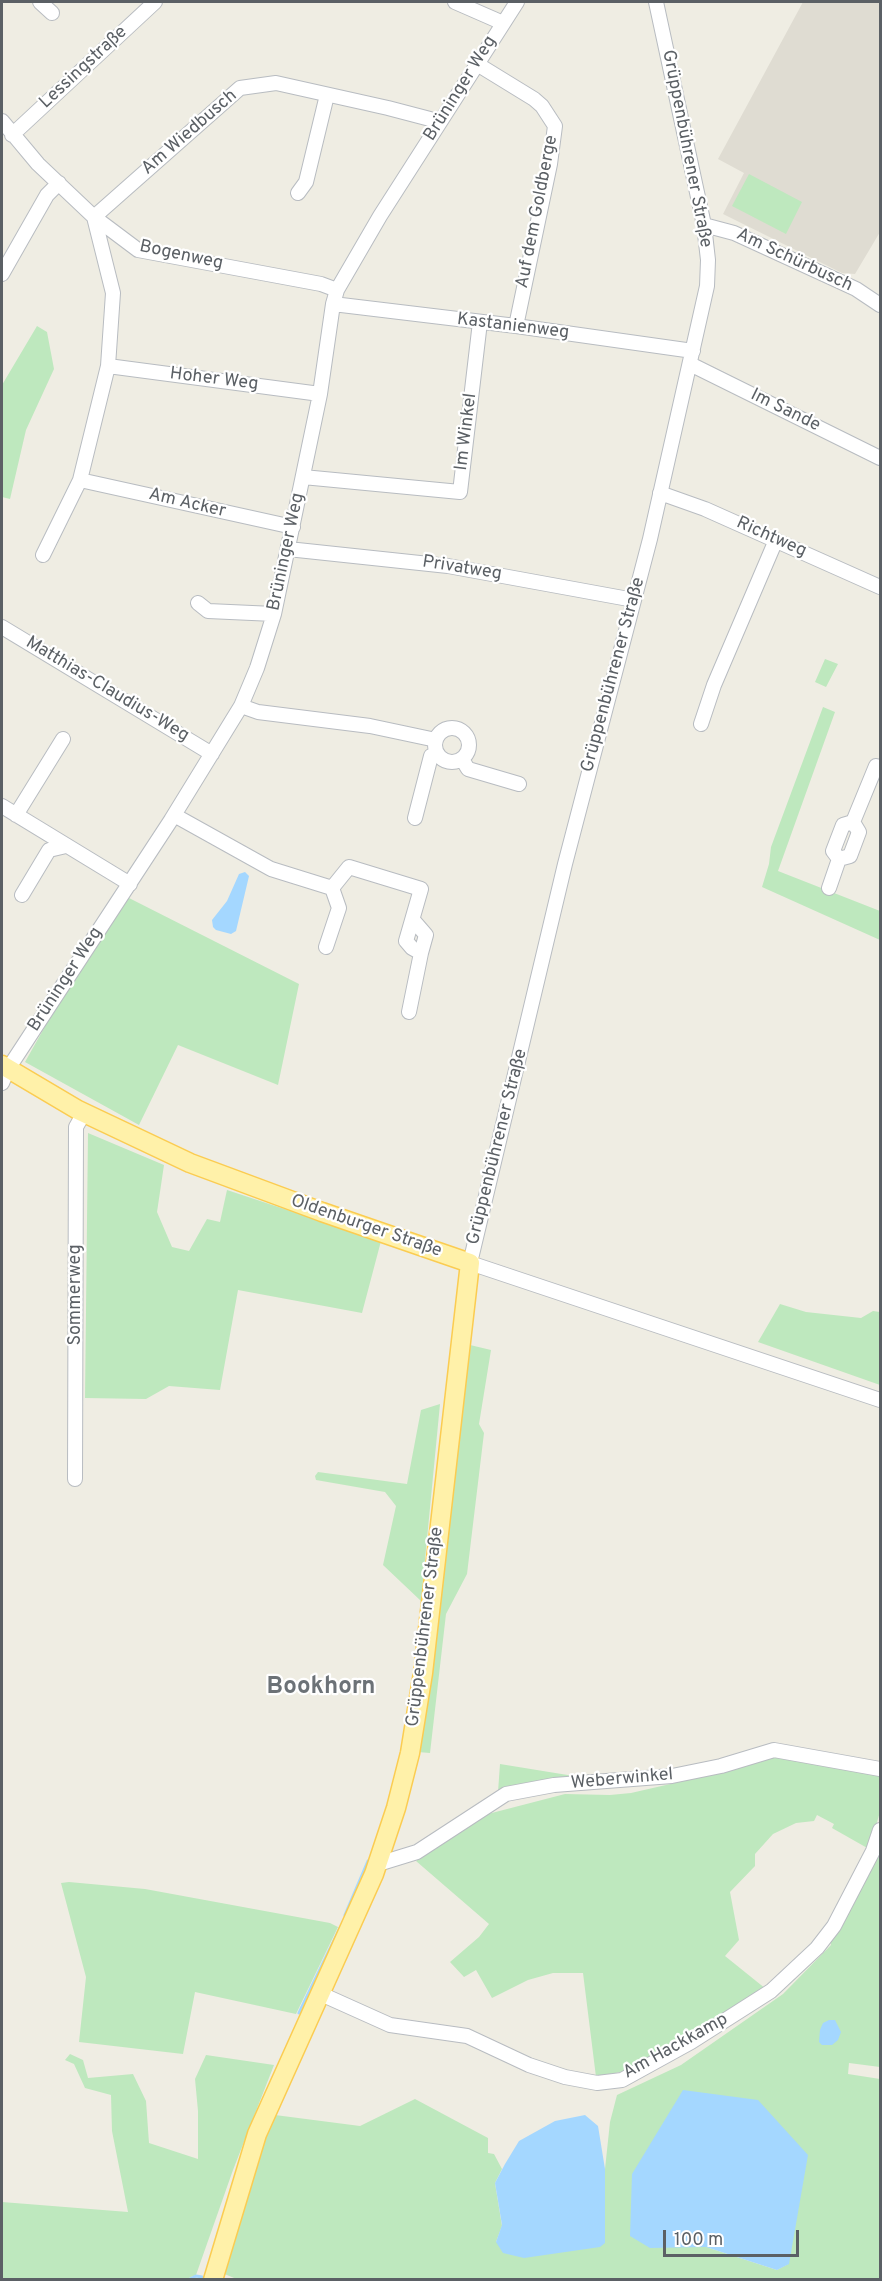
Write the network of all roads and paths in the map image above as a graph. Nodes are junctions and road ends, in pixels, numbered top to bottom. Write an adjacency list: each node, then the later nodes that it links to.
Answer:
1 (40, 2): 6 (street)
2 (155, 2): 12 (street, Lessingstraße)
3 (455, 2): 7 (street)
4 (517, 2): 7 (street, Brüninger Weg)
5 (657, 2): 16 (street, Grüppenbührener Straße)
6 (52, 13)
7 (503, 23): 8 (street, Brüninger Weg)
8 (477, 64): 11 (street, Brüninger Weg); 22 (street, Auf dem Goldberge)
9 (327, 95): 11 (street, Am Wiedbusch); 14 (street); 15 (street, Am Wiedbusch)
10 (2, 121): 12 (street, Bogenweg)
11 (438, 124): 18 (street, Brüninger Weg)
12 (12, 135): 13 (street, Bogenweg)
13 (58, 183): 15 (street, Bogenweg); 17 (street)
14 (298, 193)
15 (94, 217): 18 (street, Bogenweg); 24 (street)
16 (704, 225): 20 (street, Am Schürbusch); 23 (street, Grüppenbührener Straße)
17 (2, 274)
18 (337, 290): 19 (street, Brüninger Weg)
19 (333, 304): 21 (street, Kastanienweg); 25 (street, Brüninger Weg)
20 (880, 305)
21 (480, 322): 22 (street, Kastanienweg); 27 (street, Im Winkel)
22 (516, 326): 23 (street, Kastanienweg)
23 (691, 358): 26 (street, Im Sande); 29 (street, Grüppenbührener Straße)
24 (108, 366): 25 (street, Hoher Weg); 28 (street)
25 (320, 394): 27 (street, Brüninger Weg)
26 (880, 458)
27 (303, 477): 30 (street, Brüninger Weg)
28 (80, 480): 30 (street, Am Acker); 33 (street)
29 (660, 493): 31 (street, Richtweg); 35 (street, Grüppenbührener Straße)
30 (292, 527): 32 (street, Brüninger Weg)
31 (776, 540): 34 (street, Richtweg); 40 (street)
32 (288, 549): 35 (street, Privatweg); 37 (street, Brüninger Weg)
33 (42, 555)
34 (880, 587)
35 (634, 600): 62 (street, Grüppenbührener Straße)
36 (198, 603): 37 (street)
37 (274, 614): 39 (street, Brüninger Weg)
38 (2, 627): 43 (street, Matthias-Claudius-Weg)
39 (241, 706): 42 (street); 43 (street, Brüninger Weg)
40 (701, 724)
41 (63, 739): 49 (street)
42 (437, 747): 44 (street); 44 (street); 50 (street)
43 (212, 754): 48 (street, Brüninger Weg)
44 (462, 759): 46 (street)
45 (878, 767): 56 (street)
46 (519, 784)
47 (2, 806): 49 (street)
48 (174, 814): 54 (street, Brüninger Weg); 55 (street)
49 (16, 815): 51 (street)
50 (415, 818)
51 (46, 834): 52 (street); 53 (street)
52 (66, 846): 53 (street); 54 (street)
53 (49, 850): 57 (street)
54 (130, 884): 60 (street, Brüninger Weg)
55 (332, 888): 58 (street); 59 (street)
56 (829, 888)
57 (22, 895)
58 (326, 946)
59 (409, 1012)
60 (4, 1072): 61 (main road, Oldenburger Straße)
61 (84, 1113): 62 (main road, Oldenburger Straße); 64 (street, Sommerweg)
62 (470, 1263): 63 (street, Oldenburger Straße); 67 (main road, Grüppenbührener Straße)
63 (880, 1400)
64 (75, 1479)
65 (880, 1769): 67 (street, Weberwinkel)
66 (880, 1830): 68 (street, Am Hackkamp)
67 (378, 1864): 68 (main road, Grüppenbührener Straße)
68 (321, 1994): 69 (main road, Grüppenbührener Straße)
69 (213, 2280)

